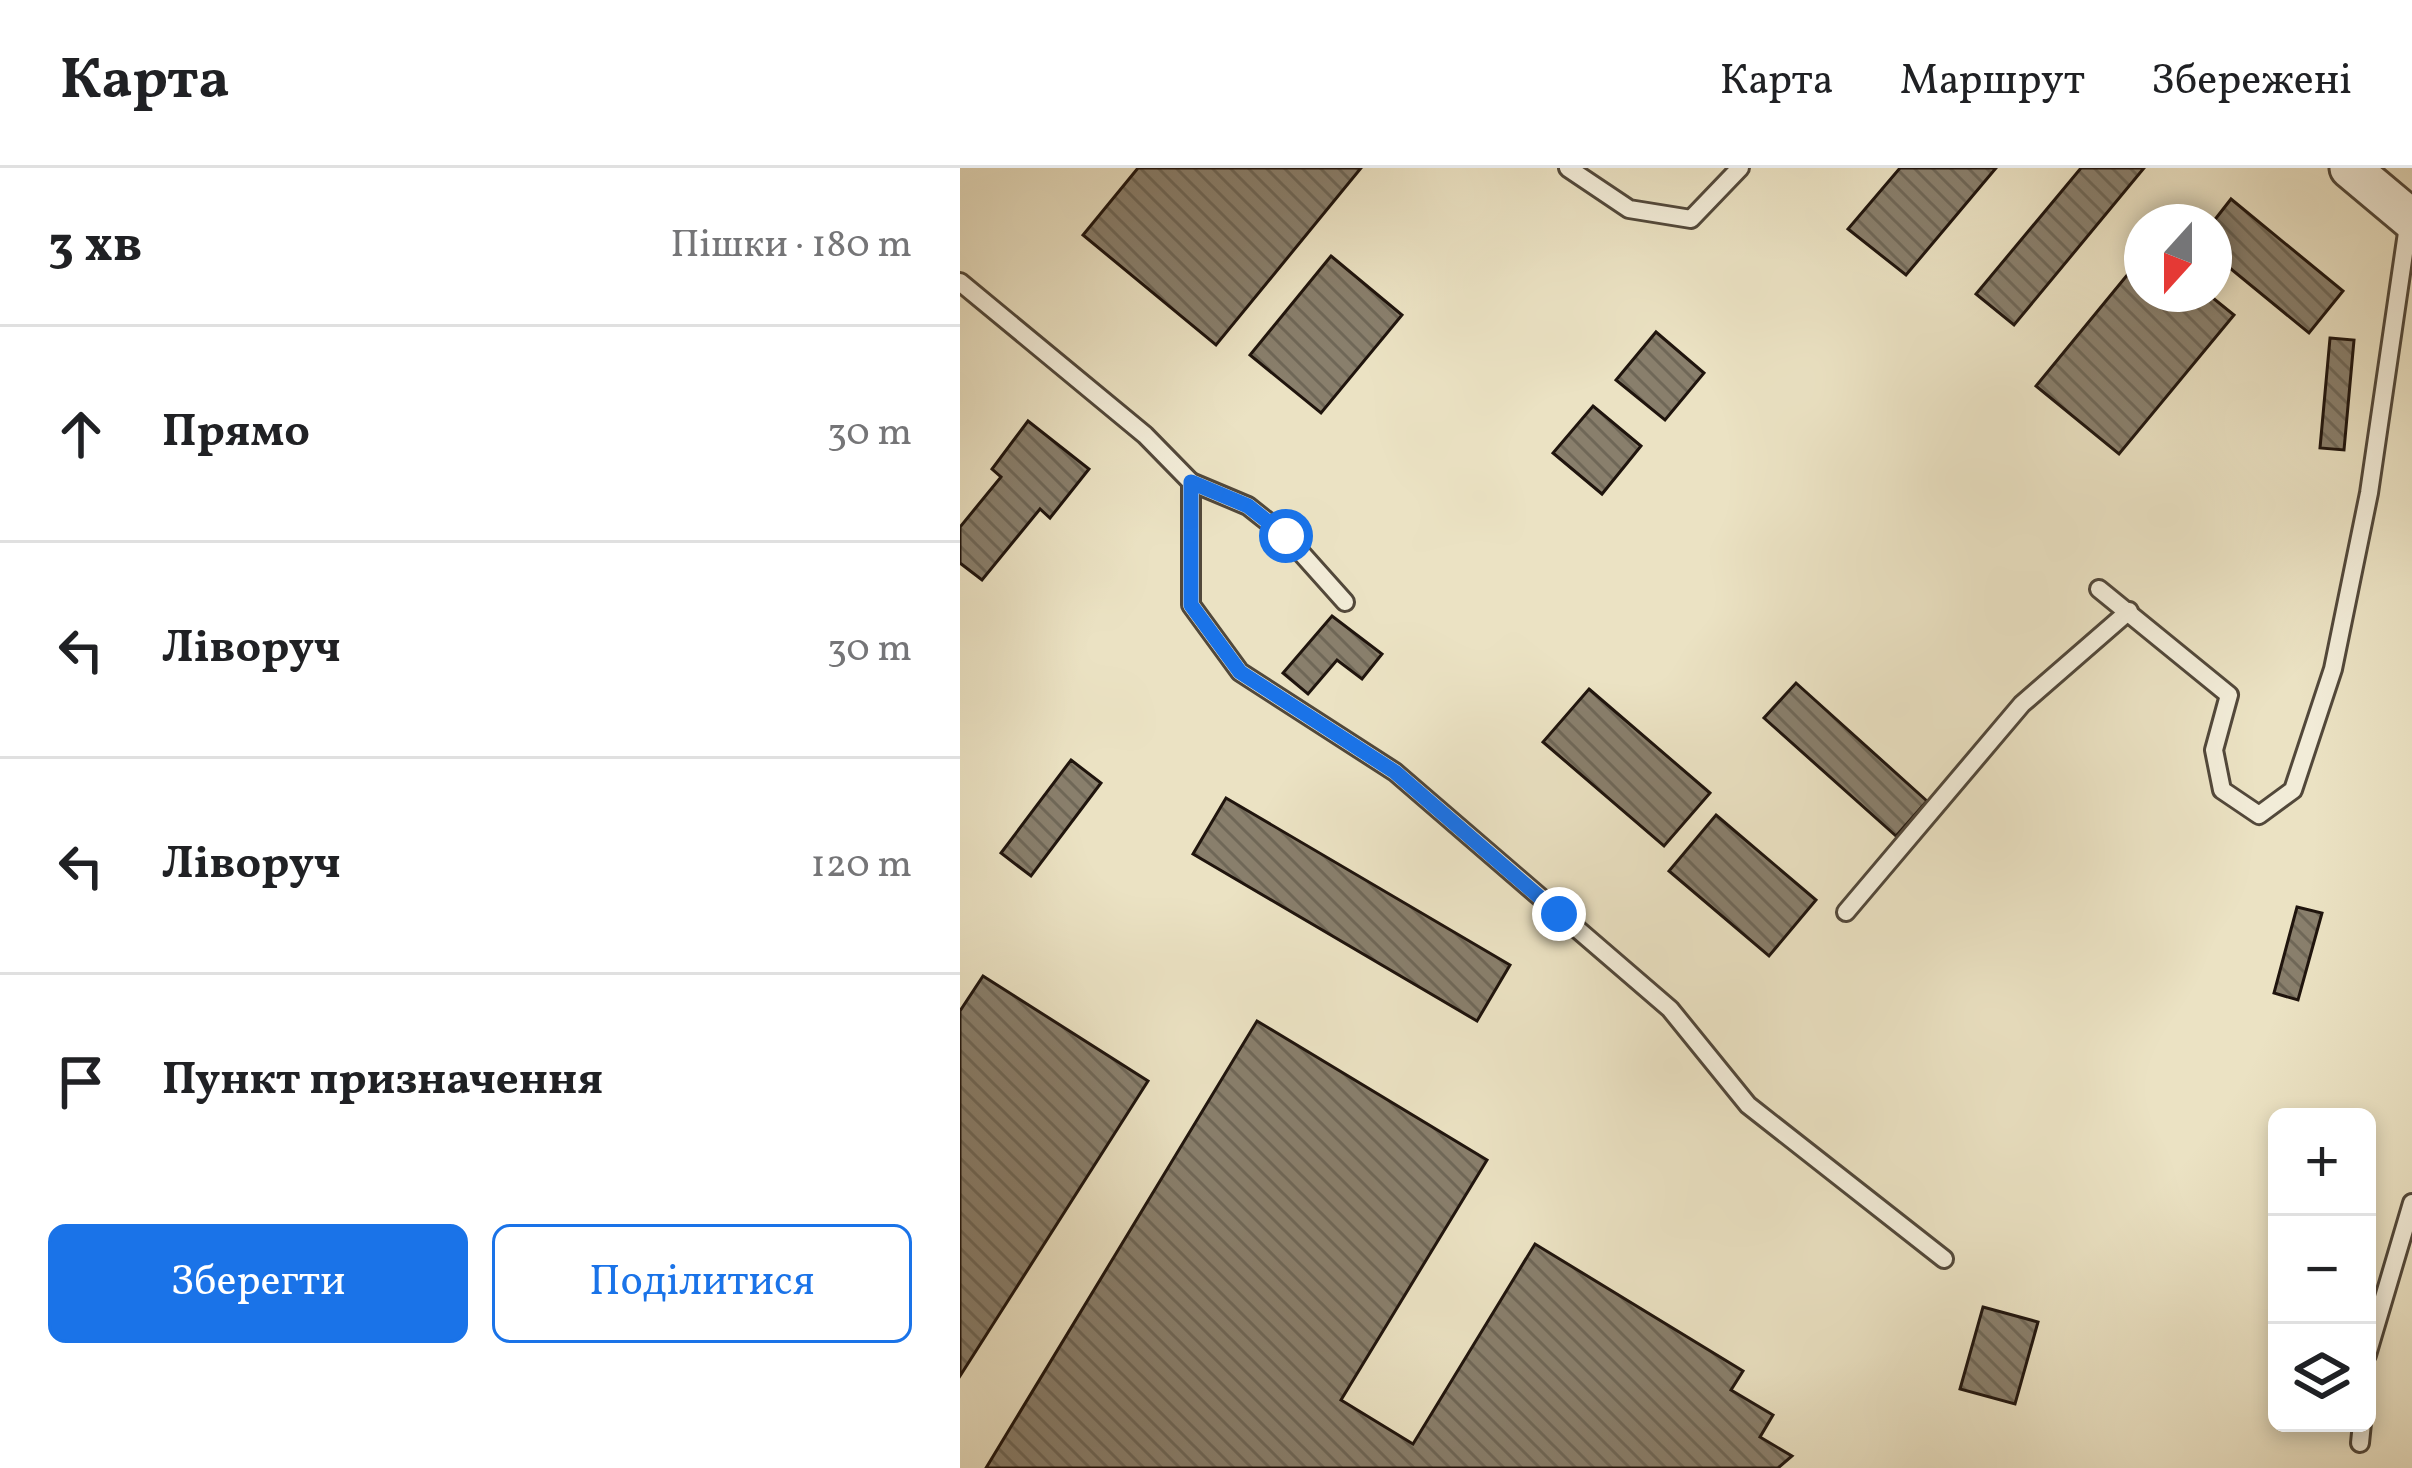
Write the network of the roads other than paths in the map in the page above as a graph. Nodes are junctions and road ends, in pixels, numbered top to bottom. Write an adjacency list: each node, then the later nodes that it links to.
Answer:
1 (1568, 168): 2 (lane)
2 (1740, 168)
3 (2350, 168): 4 (street)
4 (2411, 219): 9 (lane)
5 (960, 282): 6 (lane)
6 (1191, 482): 8 (lane); 12 (lane)
7 (2099, 589): 9 (lane)
8 (1345, 602)
9 (2129, 611): 10 (lane)
10 (1846, 912)
11 (2412, 1203): 13 (lane)
12 (1944, 1258)
13 (2376, 1325)
14 (2361, 1432): 15 (lane)
15 (2360, 1442)

